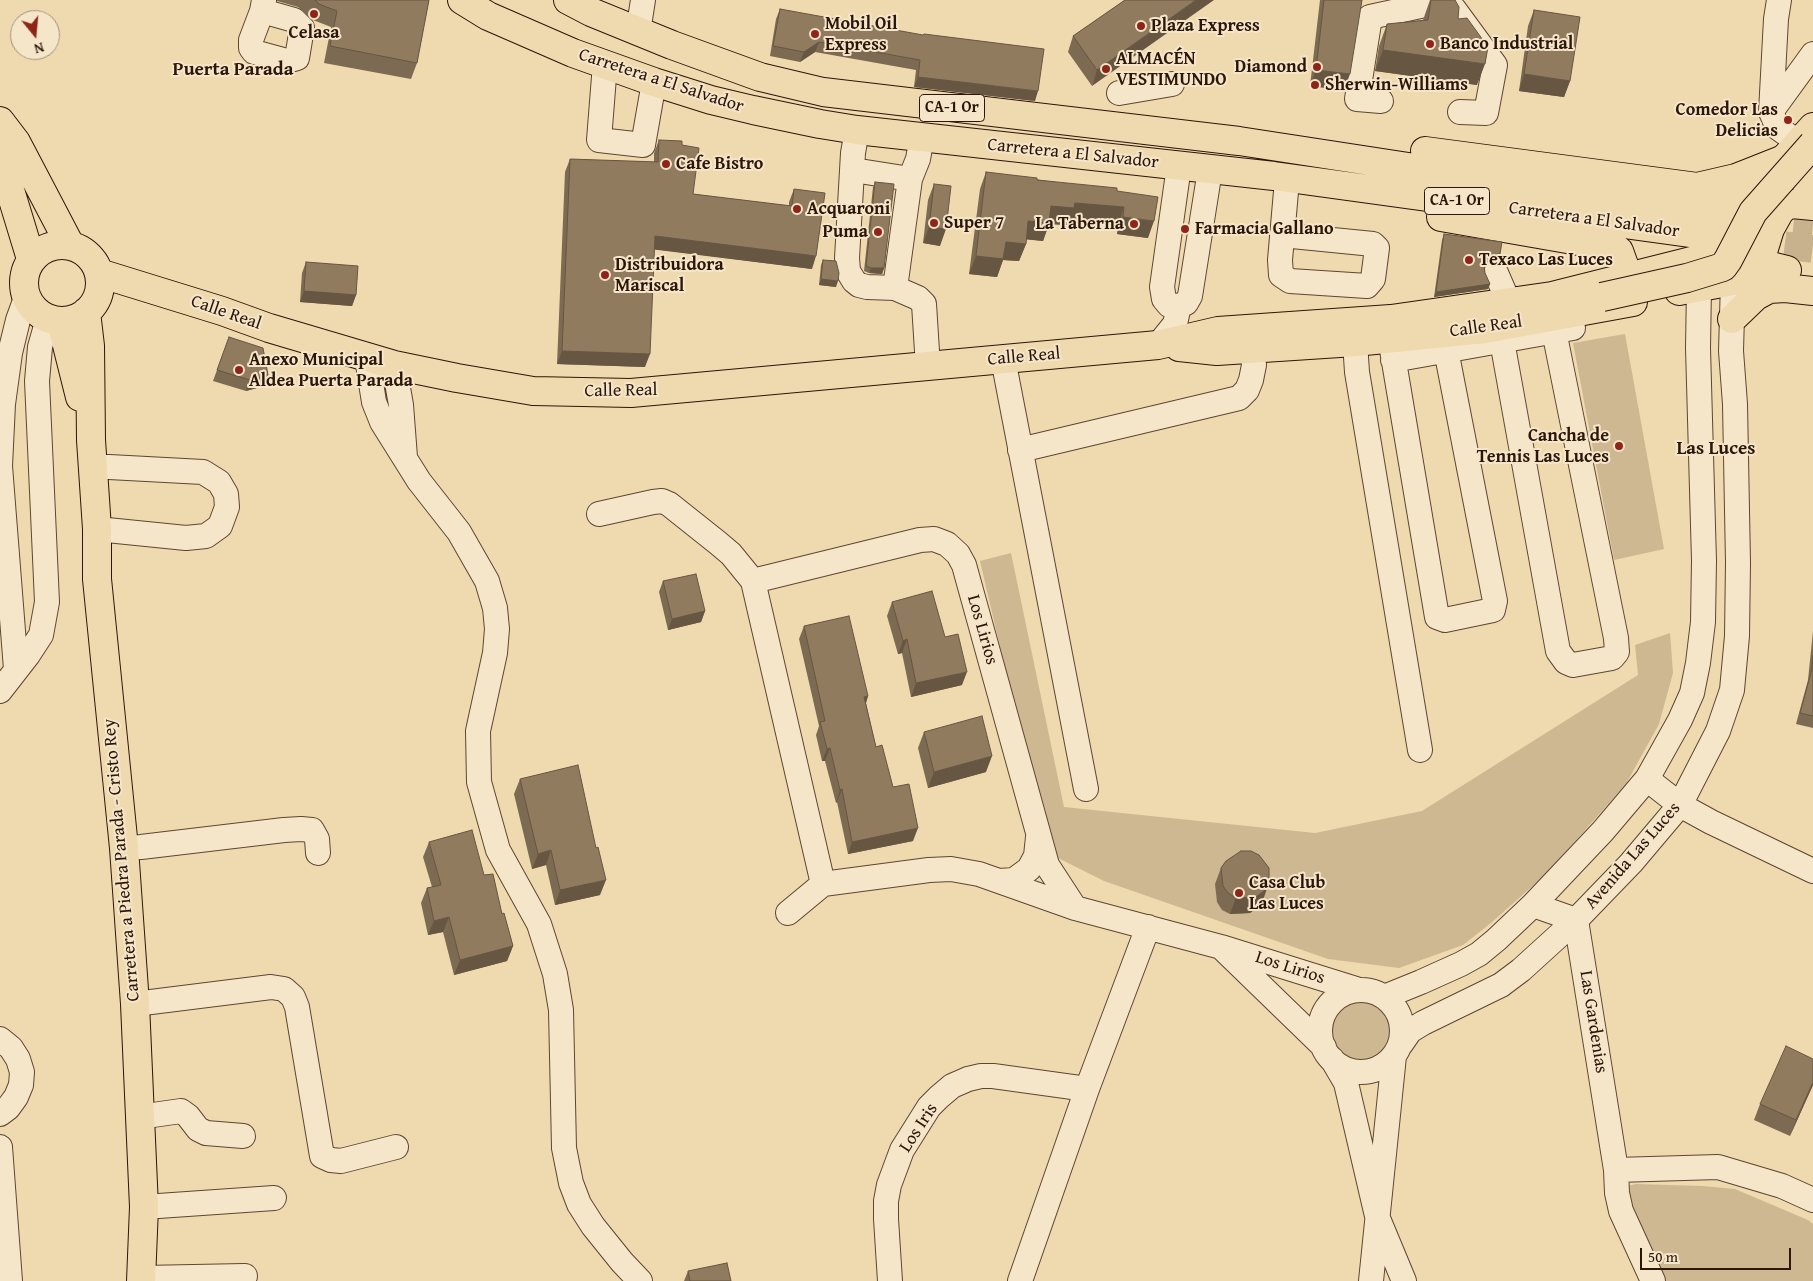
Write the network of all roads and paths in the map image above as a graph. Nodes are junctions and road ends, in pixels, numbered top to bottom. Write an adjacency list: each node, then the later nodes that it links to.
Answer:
1 (462, 0): 9 (main road, Carretera a El Salvador / CA-1 Or)
2 (568, 0): 7 (main road, Carretera a El Salvador / CA-1 Or)
3 (643, 0): 7 (street)
4 (1779, 0): 15 (street)
5 (1425, 5): 13 (street)
6 (1454, 9): 14 (street)
7 (638, 32): 19 (main road, Carretera a El Salvador / CA-1 Or)
8 (1813, 54): 15 (street)
9 (605, 64): 10 (main road, Carretera a El Salvador / CA-1 Or); 10 (street)
10 (654, 82): 17 (main road, Carretera a El Salvador / CA-1 Or)
11 (1172, 84): 12 (street)
12 (1119, 92)
13 (1381, 100)
14 (1460, 112)
15 (1771, 112): 20 (street)
16 (0, 121): 33 (main road)
17 (857, 130): 18 (main road, Carretera a El Salvador / CA-1 Or); 23 (street)
18 (922, 137): 22 (main road, Carretera a El Salvador / CA-1 Or); 26 (street)
19 (1253, 143): 27 (main road); 32 (main road, Carretera a El Salvador / CA-1 Or)
20 (1804, 148): 27 (main road); 28 (main road); 29 (main road); 30 (main road); 42 (main road, bridge)
21 (0, 157): 34 (main road)
22 (1179, 166): 24 (main road, Carretera a El Salvador / CA-1 Or); 46 (street)
23 (853, 170): 26 (street); 40 (street)
24 (1210, 170): 25 (main road, Carretera a El Salvador / CA-1 Or); 46 (street)
25 (1280, 178): 31 (street); 32 (main road, Carretera a El Salvador / CA-1 Or); 42 (main road)
26 (910, 179): 40 (street)
27 (1697, 188): 28 (main road)
28 (1741, 204): 32 (main road)
29 (1813, 206): 30 (main road)
30 (1765, 228): 32 (main road, Calle Real); 35 (main road); 38 (main road)
31 (1282, 235)
32 (1710, 237): 39 (main road); 42 (main road, Calle Real)
33 (70, 245): 34 (main road); 36 (main road)
34 (31, 260): 44 (main road)
35 (1800, 272): 38 (main road, Calle Real)
36 (99, 273): 41 (main road, Calle Real); 47 (main road)
37 (1496, 273): 45 (street)
38 (1733, 281): 39 (main road, Calle Real); 48 (street, Avenida Las Luces)
39 (1699, 287): 54 (main road, Calle Real); 62 (street)
40 (896, 288): 59 (street)
41 (150, 289): 52 (main road); 56 (main road, Calle Real)
42 (1610, 289): 45 (main road, Calle Real); 51 (main road)
43 (1813, 291): 48 (main road)
44 (26, 298): 47 (main road); 60 (street)
45 (1509, 303): 51 (main road, Calle Real)
46 (1179, 306): 51 (street)
47 (65, 318): 52 (main road, Carretera a Piedra Parada - Cristo Rey); 63 (main road, Carretera a Piedra Parada - Cristo Rey); 70 (street)
48 (1732, 319): 61 (street, Avenida Las Luces)
49 (1502, 341): 49 (street); 55 (street)
50 (1355, 342): 53 (main road, Calle Real); 54 (main road, Calle Real); 72 (street)
51 (1158, 345): 53 (main road, Calle Real); 57 (main road, Calle Real)
52 (90, 346): 63 (main road, Carretera a Piedra Parada - Cristo Rey)
53 (1252, 349): 64 (street)
54 (1391, 349): 55 (street); 55 (street)
55 (1446, 350)
56 (367, 358): 58 (main road, Calle Real); 65 (street)
57 (1003, 359): 59 (main road, Calle Real); 64 (street)
58 (394, 365): 59 (main road, Calle Real); 65 (street)
59 (928, 366)
60 (2, 404): 70 (street)
61 (1735, 404): 62 (street); 75 (street, Avenida Las Luces)
62 (1699, 408): 73 (street)
63 (91, 440): 66 (main road, Carretera a Piedra Parada - Cristo Rey)
64 (1020, 450): 74 (street)
65 (405, 458): 108 (street)
66 (92, 467): 68 (main road, Carretera a Piedra Parada - Cristo Rey); 68 (street)
67 (599, 514): 69 (street)
68 (97, 529): 77 (main road, Carretera a Piedra Parada - Cristo Rey)
69 (753, 581): 76 (street, Los Lirios); 81 (street)
70 (16, 669): 71 (street)
71 (0, 691)
72 (1420, 750)
73 (1647, 779): 75 (street); 82 (street)
74 (1086, 789)
75 (1680, 805): 79 (street); 85 (street, Avenida Las Luces)
76 (1038, 834): 80 (street); 83 (street, Los Lirios)
77 (124, 848): 78 (street); 90 (main road, Carretera a Piedra Parada - Cristo Rey)
78 (318, 853)
79 (1813, 871)
80 (999, 881): 81 (street, Los Lirios); 83 (street, Los Lirios)
81 (823, 884): 84 (street)
82 (1532, 905): 85 (street); 89 (street)
83 (1075, 908): 86 (street, Los Lirios)
84 (788, 913)
85 (1576, 920): 92 (street, Avenida Las Luces); 100 (street, Las Gardenias)
86 (1148, 927): 87 (street, Los Lirios); 94 (street)
87 (1221, 946): 88 (street, Los Lirios); 93 (street, Los Lirios)
88 (1359, 990): 89 (street); 93 (street)
89 (1384, 997): 92 (street)
90 (134, 1004): 96 (main road, Carretera a Piedra Parada - Cristo Rey); 99 (street)
91 (0, 1040): 95 (street)
92 (1397, 1050): 93 (street); 104 (street)
93 (1328, 1053): 104 (street)
94 (1087, 1089): 109 (street, Los Iris); 110 (street)
95 (0, 1114)
96 (139, 1117): 97 (street); 103 (main road, Carretera a Piedra Parada - Cristo Rey)
97 (243, 1136)
98 (0, 1147): 107 (street)
99 (396, 1147)
100 (1616, 1170): 102 (street); 113 (street, Las Gardenias)
101 (274, 1198): 103 (street)
102 (1813, 1200)
103 (144, 1207): 106 (main road, Carretera a Piedra Parada - Cristo Rey)
104 (1377, 1216): 111 (street); 112 (street)
105 (245, 1276): 106 (street)
106 (142, 1280)
107 (10, 1281)
108 (640, 1281)
109 (890, 1281)
110 (1020, 1281)
111 (1371, 1281)
112 (1404, 1281)
113 (1654, 1281)

